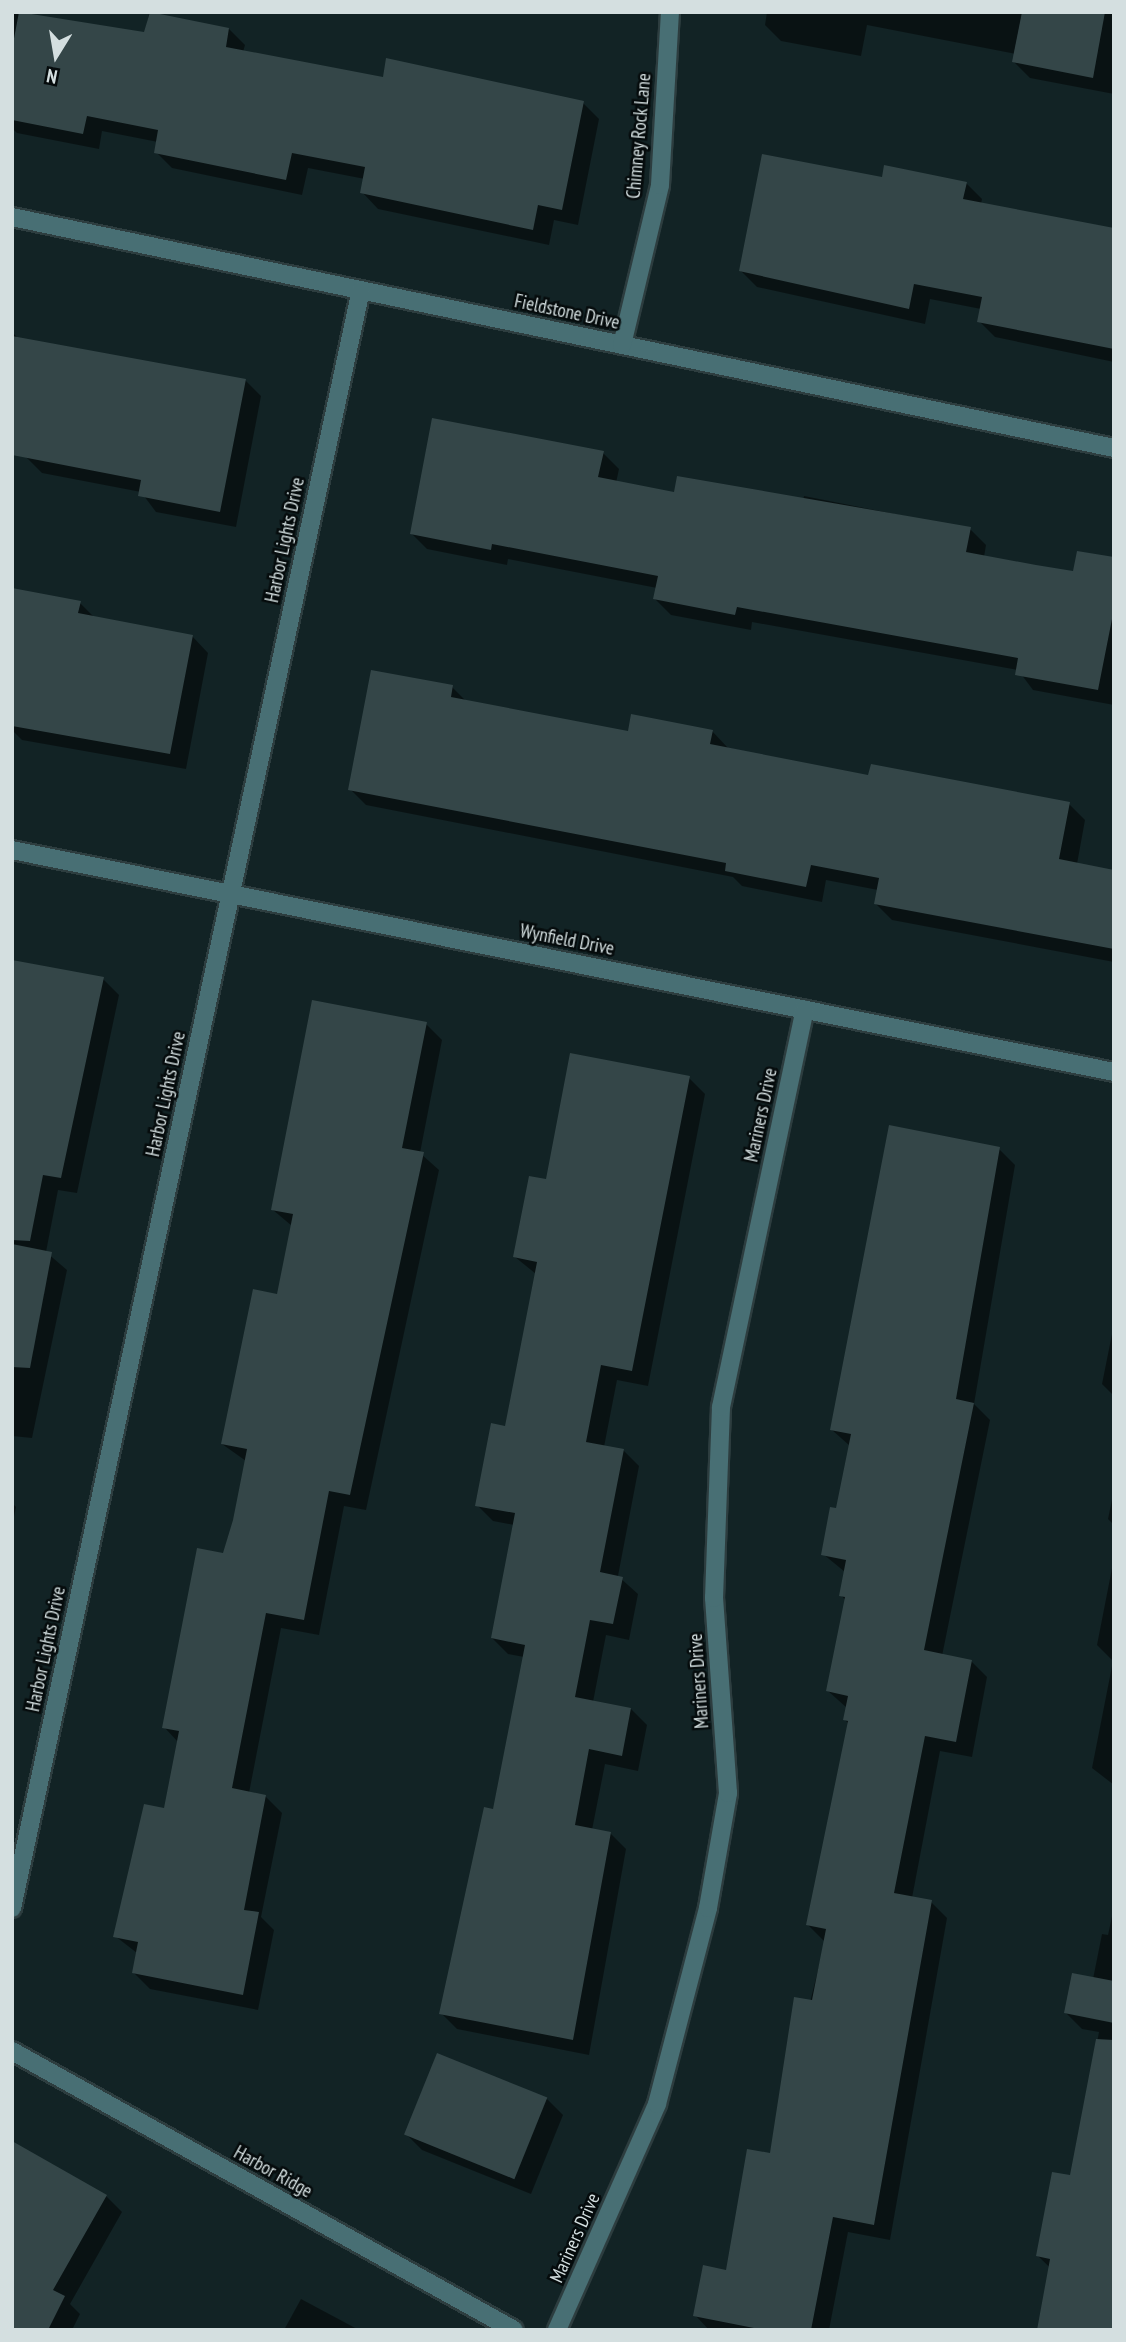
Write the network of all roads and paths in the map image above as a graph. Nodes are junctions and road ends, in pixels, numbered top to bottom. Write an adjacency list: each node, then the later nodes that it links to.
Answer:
1 (670, 12): 4 (street, Chimney Rock Lane)
2 (12, 216): 3 (street, Fieldstone Drive)
3 (361, 290): 4 (street, Fieldstone Drive); 7 (street, Harbor Lights Drive)
4 (622, 345): 5 (street, Fieldstone Drive)
5 (1114, 448)
6 (12, 850): 7 (street, Wynfield Drive)
7 (230, 894): 8 (street, Wynfield Drive); 10 (street, Harbor Lights Drive)
8 (805, 1010): 9 (street, Wynfield Drive); 13 (street, Mariners Drive)
9 (1114, 1072)
10 (12, 1908)
11 (12, 2051): 12 (street, Harbor Ridge)
12 (514, 2330)
13 (557, 2330)

